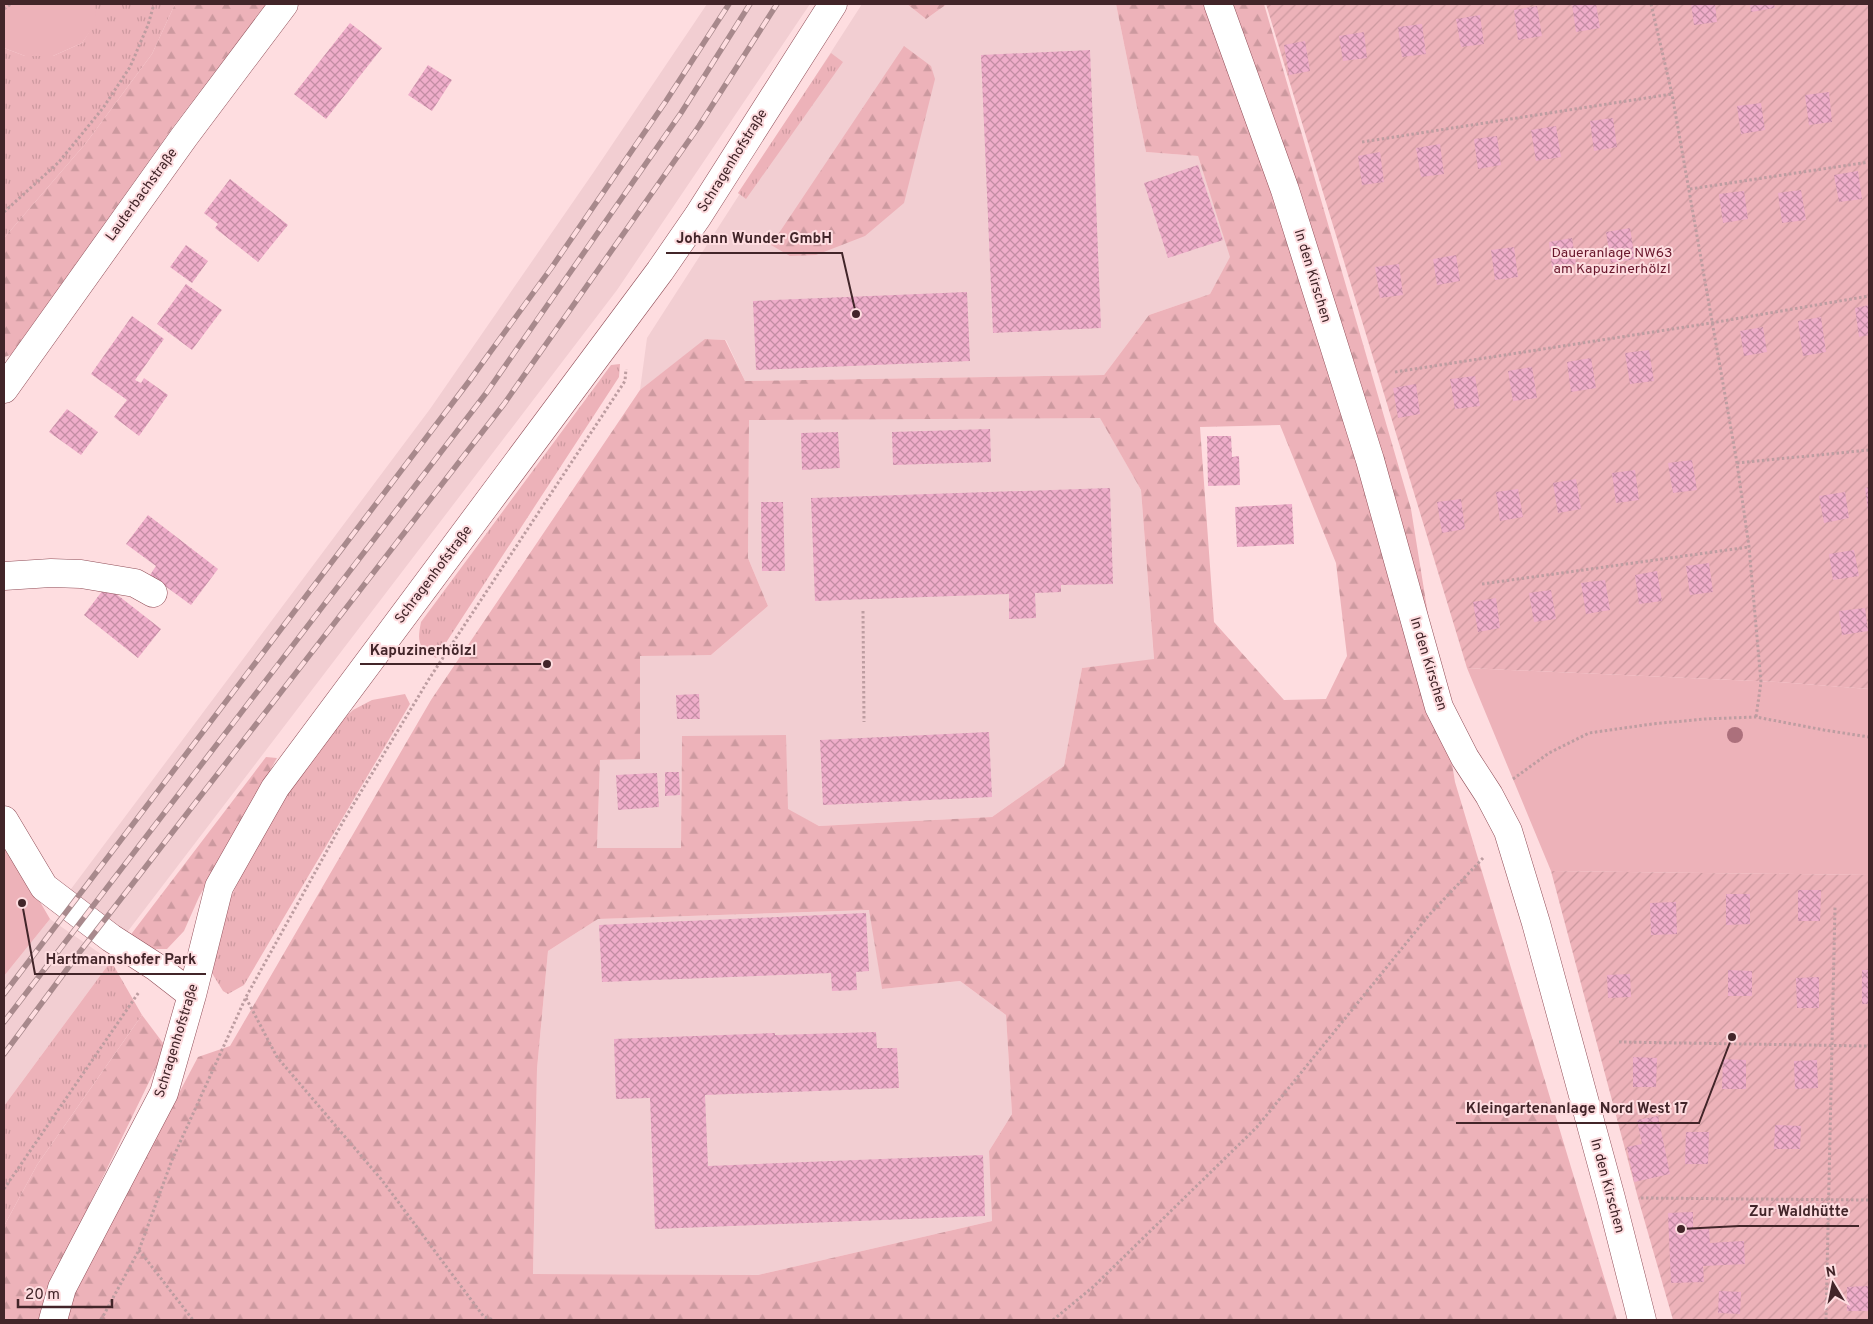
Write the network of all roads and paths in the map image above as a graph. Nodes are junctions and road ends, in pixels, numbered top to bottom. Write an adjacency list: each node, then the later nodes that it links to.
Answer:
1 (12, 4): 7 (path)
2 (154, 4): 12 (path)
3 (284, 4): 17 (street, Lauterbachstraße)
4 (833, 4): 33 (street, Schragenhofstraße)
5 (1218, 4): 28 (street, In den Kirschen)
6 (1652, 4): 8 (path)
7 (4, 9)
8 (1672, 94): 9 (path); 11 (path)
9 (1362, 142)
10 (1869, 162): 11 (path)
11 (1690, 189): 14 (path)
12 (4, 212)
13 (1869, 296): 14 (path)
14 (1711, 323): 16 (path); 19 (path)
15 (626, 362): 34 (path)
16 (1396, 372)
17 (4, 389)
18 (1869, 450): 19 (path)
19 (1737, 462): 20 (path)
20 (1749, 547): 22 (path); 25 (path)
21 (4, 576): 23 (street)
22 (1482, 584)
23 (153, 593)
24 (863, 611): 26 (path)
25 (1756, 717): 27 (path); 28 (path)
26 (864, 722)
27 (1869, 737)
28 (1489, 795): 30 (street, In den Kirschen)
29 (4, 820): 32 (street)
30 (1508, 831): 39 (street, In den Kirschen); 48 (path)
31 (1835, 906): 36 (path)
32 (156, 967): 33 (street); 38 (path)
33 (192, 995): 44 (street, Schragenhofstraße)
34 (246, 997): 42 (path); 43 (path)
35 (1619, 1042): 36 (path)
36 (1832, 1046): 37 (path); 40 (path)
37 (1869, 1046)
38 (4, 1189)
39 (1611, 1198): 40 (path); 49 (street, In den Kirschen)
40 (1829, 1199): 41 (path); 50 (path)
41 (1869, 1200)
42 (139, 1250): 45 (path); 46 (path)
43 (483, 1319): 47 (path)
44 (53, 1320)
45 (101, 1320)
46 (193, 1320)
47 (494, 1320)
48 (1053, 1320)
49 (1642, 1320)
50 (1826, 1320)

